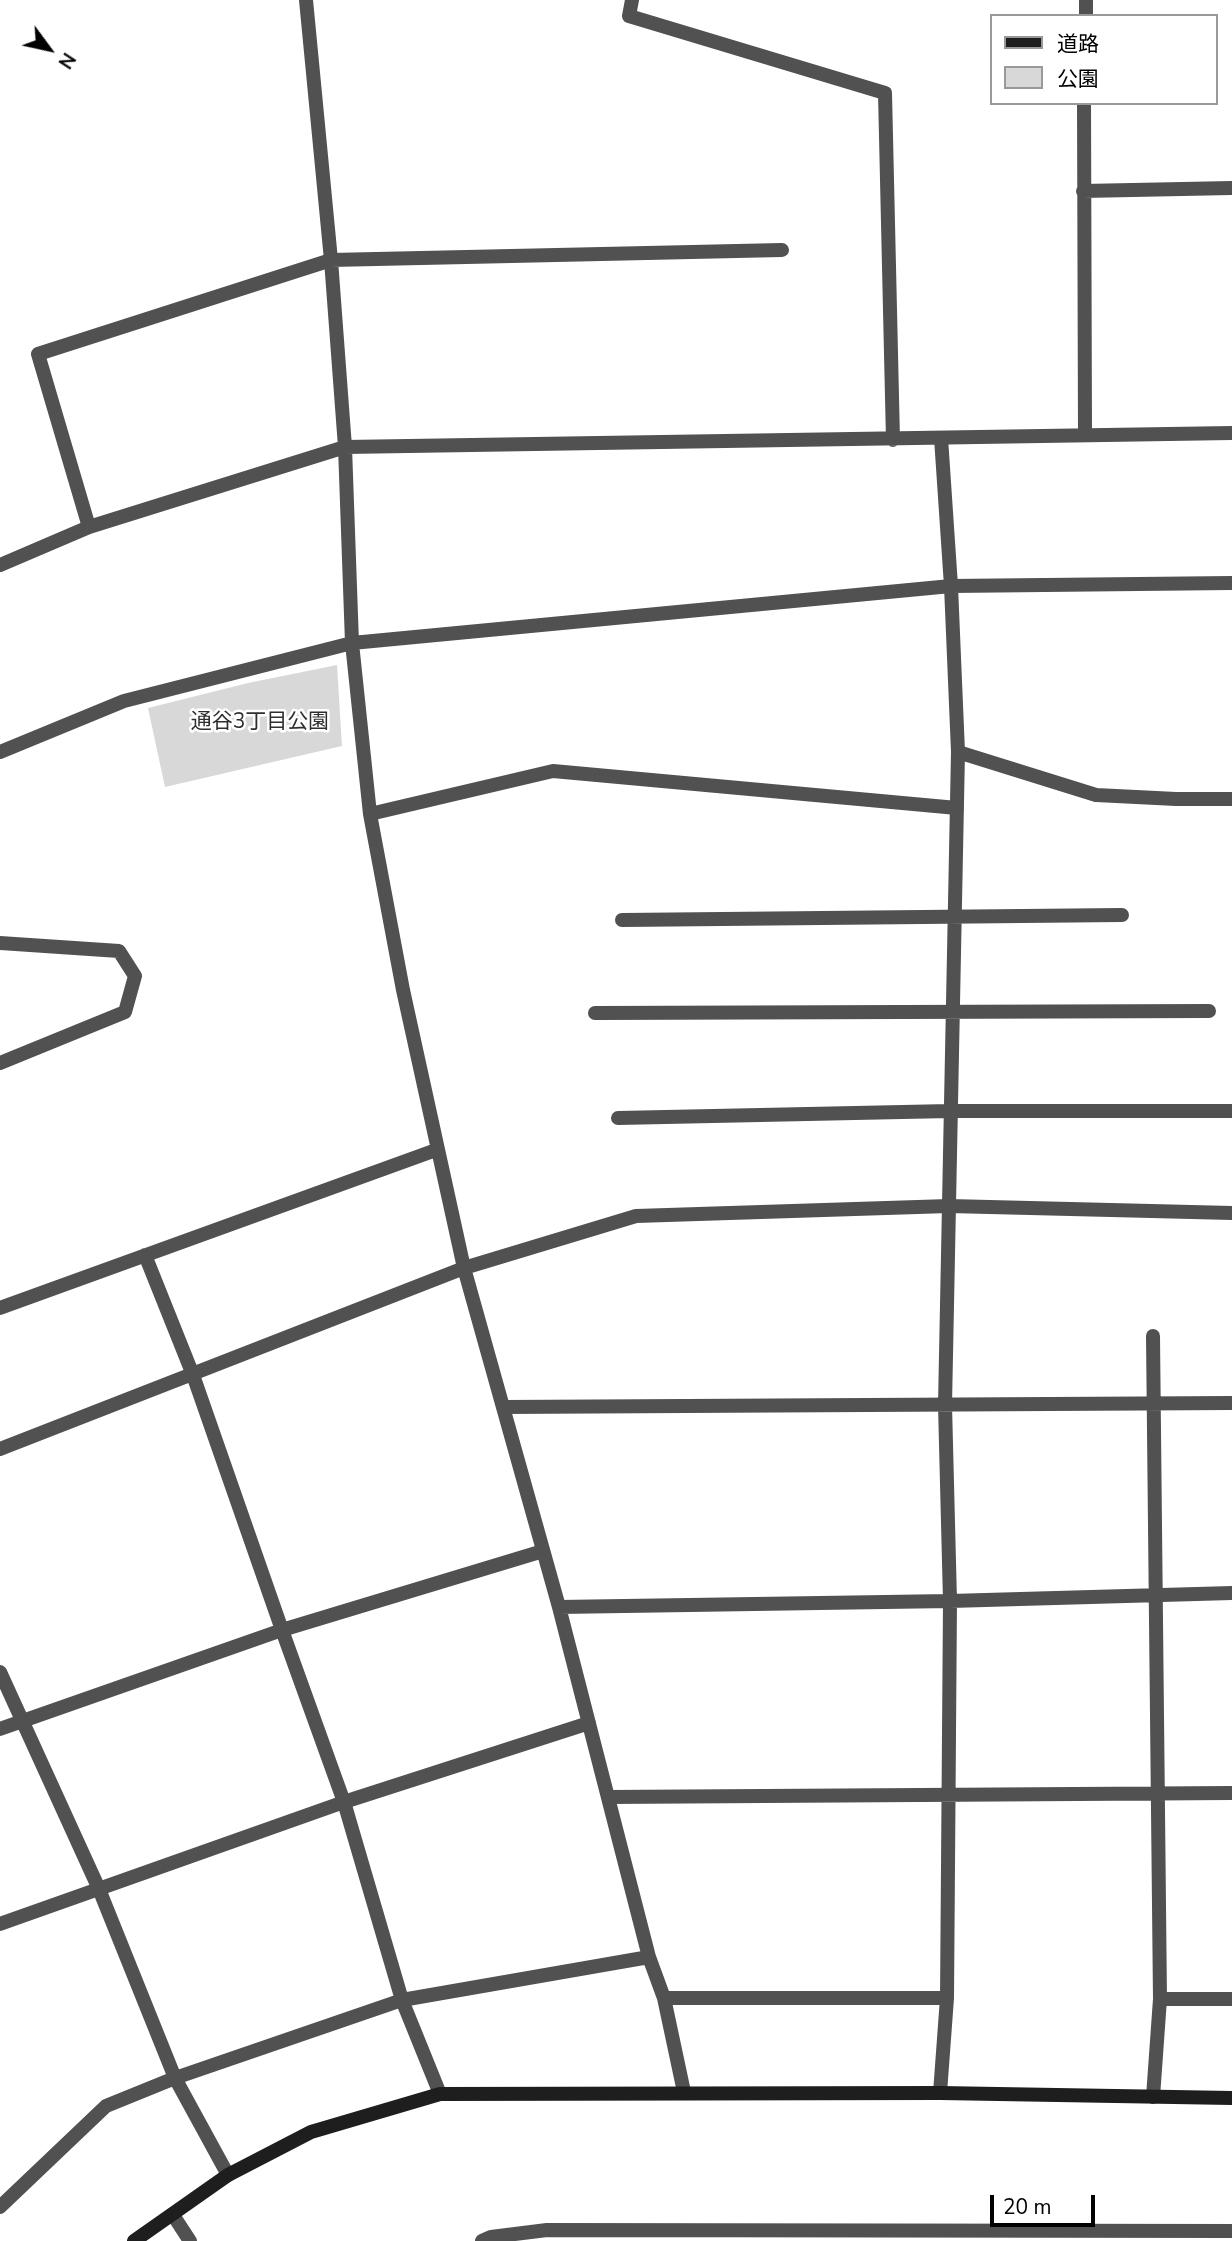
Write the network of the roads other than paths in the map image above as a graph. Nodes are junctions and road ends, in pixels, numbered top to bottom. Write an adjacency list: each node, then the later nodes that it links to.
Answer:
1 (306, 0): 7 (street)
2 (632, 0): 11 (street)
3 (1084, 105): 5 (street)
4 (1232, 188): 5 (street)
5 (1083, 191): 9 (street)
6 (782, 250): 7 (street)
7 (331, 260): 12 (street); 13 (street)
8 (1232, 433): 9 (street)
9 (1085, 434): 10 (street)
10 (941, 438): 11 (street); 16 (street)
11 (892, 440): 12 (street)
12 (345, 447): 13 (street); 17 (street)
13 (89, 527): 14 (street)
14 (0, 565)
15 (1232, 583): 16 (street)
16 (951, 586): 17 (street); 19 (street)
17 (352, 643): 18 (street); 22 (street)
18 (0, 752)
19 (958, 752): 20 (street); 21 (street)
20 (1232, 799)
21 (957, 808): 22 (street); 24 (street)
22 (370, 814): 34 (street)
23 (1122, 915): 24 (street)
24 (955, 917): 25 (street); 29 (street)
25 (622, 920)
26 (0, 943): 30 (street)
27 (1209, 1011): 29 (street)
28 (595, 1013): 29 (street)
29 (952, 1013): 31 (street)
30 (0, 1063)
31 (950, 1111): 32 (street); 33 (street); 35 (street)
32 (1232, 1111)
33 (618, 1118)
34 (436, 1150): 37 (street); 38 (street)
35 (949, 1206): 36 (street); 38 (street); 44 (street)
36 (1232, 1213)
37 (145, 1255): 39 (street); 41 (street)
38 (464, 1268): 41 (street); 45 (street)
39 (0, 1308)
40 (1153, 1336): 43 (street)
41 (193, 1375): 46 (street); 52 (street)
42 (1232, 1403): 43 (street)
43 (1152, 1404): 44 (street); 49 (street)
44 (945, 1405): 45 (street); 50 (street)
45 (503, 1407): 47 (street)
46 (0, 1449)
47 (543, 1551): 51 (street); 52 (street)
48 (1232, 1593): 49 (street)
49 (1155, 1594): 50 (street); 57 (street)
50 (950, 1601): 51 (street); 59 (street)
51 (559, 1606): 55 (street)
52 (282, 1630): 54 (street); 61 (street)
53 (0, 1672): 54 (street)
54 (22, 1720): 56 (street); 62 (street)
55 (589, 1723): 60 (street); 61 (street)
56 (0, 1729)
57 (1159, 1793): 58 (street); 59 (street); 67 (street)
58 (1232, 1793)
59 (949, 1796): 60 (street); 66 (street)
60 (608, 1797): 64 (street)
61 (344, 1801): 62 (street); 69 (street)
62 (99, 1889): 63 (street); 70 (street)
63 (0, 1924)
64 (649, 1957): 65 (street); 69 (street)
65 (664, 1998): 66 (street); 71 (street)
66 (947, 1998): 72 (street)
67 (1160, 1999): 68 (street); 74 (street)
68 (1232, 1999)
69 (402, 2000): 70 (street); 73 (street)
70 (175, 2078): 76 (street); 77 (street)
71 (684, 2092): 72 (street); 73 (street)
72 (940, 2093): 74 (street)
73 (440, 2094): 76 (street)
74 (1153, 2097): 75 (street)
75 (1232, 2098)
76 (228, 2175): 78 (street)
77 (0, 2207)
78 (173, 2215): 80 (street); 81 (street)
79 (1232, 2231): 82 (street)
80 (134, 2241)
81 (190, 2241)
82 (482, 2241)

